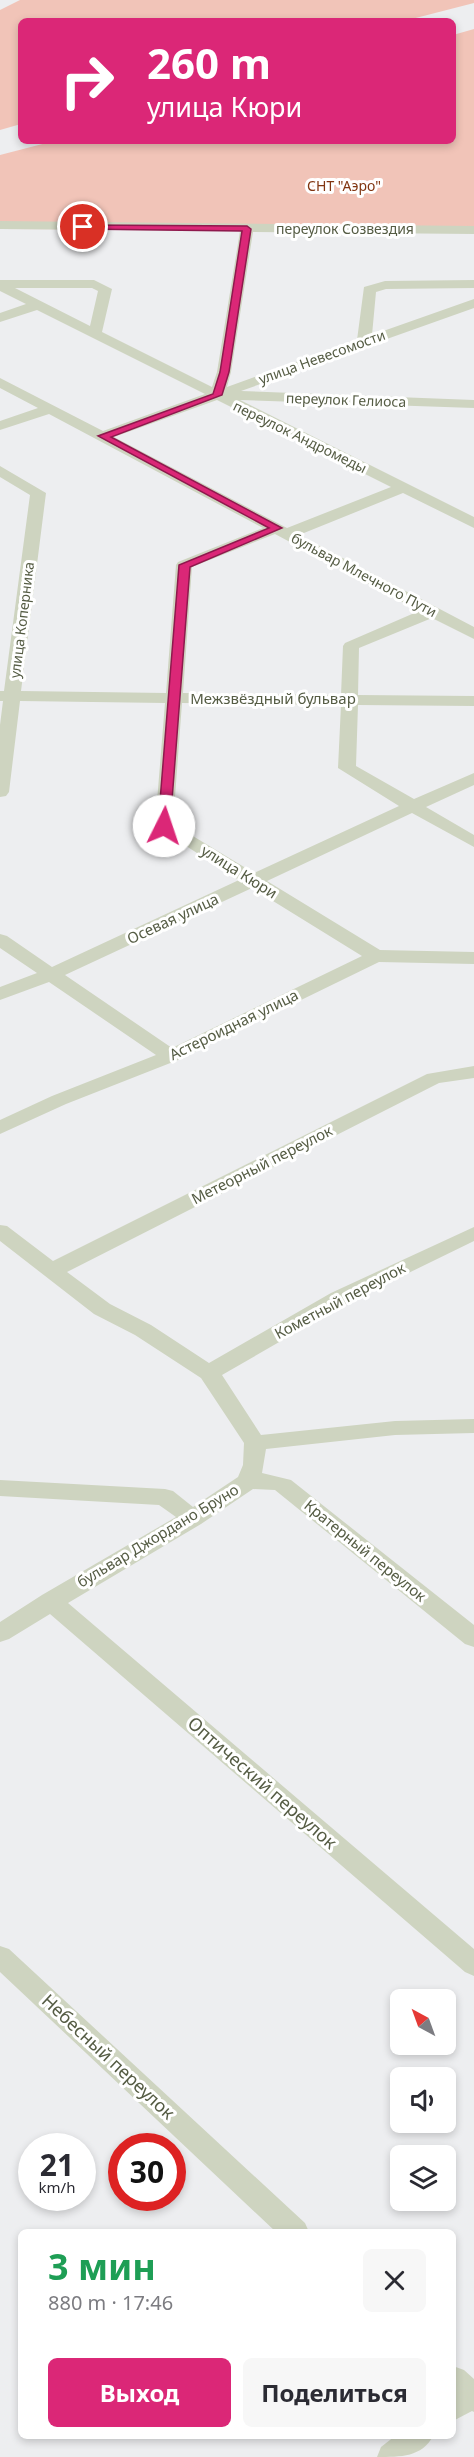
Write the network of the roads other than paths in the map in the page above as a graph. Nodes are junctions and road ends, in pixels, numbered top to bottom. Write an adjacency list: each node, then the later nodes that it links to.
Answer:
1 (0, 225): 2 (street, переулок Созвездия)
2 (247, 229): 3 (street, переулок Созвездия); 12 (street)
3 (474, 230)
4 (474, 284): 10 (street)
5 (0, 285): 7 (street, переулок Андромеды); 9 (street, переулок Андромеды)
6 (474, 303): 10 (street, улица Невесомости)
7 (38, 305): 8 (street); 9 (street, переулок Андромеды)
8 (0, 318)
9 (95, 334): 12 (street, переулок Андромеды)
10 (364, 342): 12 (street, улица Невесомости)
11 (0, 382): 14 (street, бульвар Млечного Пути)
12 (217, 395): 13 (street, переулок Гелиоса); 16 (street, улица Невесомости); 18 (street, переулок Андромеды)
13 (474, 404)
14 (50, 409): 15 (street); 16 (street, бульвар Млечного Пути)
15 (0, 426)
16 (103, 436): 20 (street, бульвар Млечного Пути)
17 (0, 471): 23 (street, улица Коперника)
18 (402, 488): 19 (street, переулок Андромеды); 20 (street)
19 (474, 523)
20 (282, 531): 21 (street, бульвар Млечного Пути); 24 (street, улица Кюри)
21 (434, 611): 22 (street, бульвар Млечного Пути); 25 (street)
22 (474, 634)
23 (6, 697): 24 (street, Межзвёздный бульвар); 28 (street, улица Коперника)
24 (174, 698): 25 (street, Межзвёздный бульвар); 31 (street, улица Кюри)
25 (349, 699): 26 (street, Межзвёздный бульвар); 29 (street)
26 (474, 701)
27 (474, 778): 29 (street, Осевая улица)
28 (0, 792)
29 (414, 807): 30 (street); 31 (street, Осевая улица)
30 (474, 842)
31 (254, 881): 33 (street, улица Кюри); 35 (street, Осевая улица)
32 (0, 940): 35 (street)
33 (376, 956): 34 (street, Астероидная улица); 37 (street, Астероидная улица)
34 (474, 958)
35 (50, 975): 36 (street, Осевая улица); 37 (street)
36 (0, 994)
37 (171, 1056): 39 (street, Астероидная улица)
38 (474, 1072): 42 (street, Метеорный переулок)
39 (0, 1128)
40 (0, 1232): 42 (street)
41 (474, 1233): 43 (street, Кометный переулок)
42 (53, 1270): 43 (street)
43 (209, 1373): 45 (street)
44 (474, 1426): 45 (street)
45 (255, 1443): 46 (street, бульвар Джордано Бруно)
46 (248, 1481): 48 (street, бульвар Джордано Бруно); 51 (street, Кратерный переулок)
47 (0, 1488): 48 (street)
48 (193, 1518): 49 (street, бульвар Джордано Бруно)
49 (50, 1601): 50 (street, бульвар Джордано Бруно); 53 (street, Оптический переулок)
50 (0, 1633)
51 (474, 1638)
52 (0, 1956): 54 (street, Небесный переулок)
53 (474, 1965)
54 (293, 2229)
55 (414, 2439): 56 (street)
56 (392, 2457)

